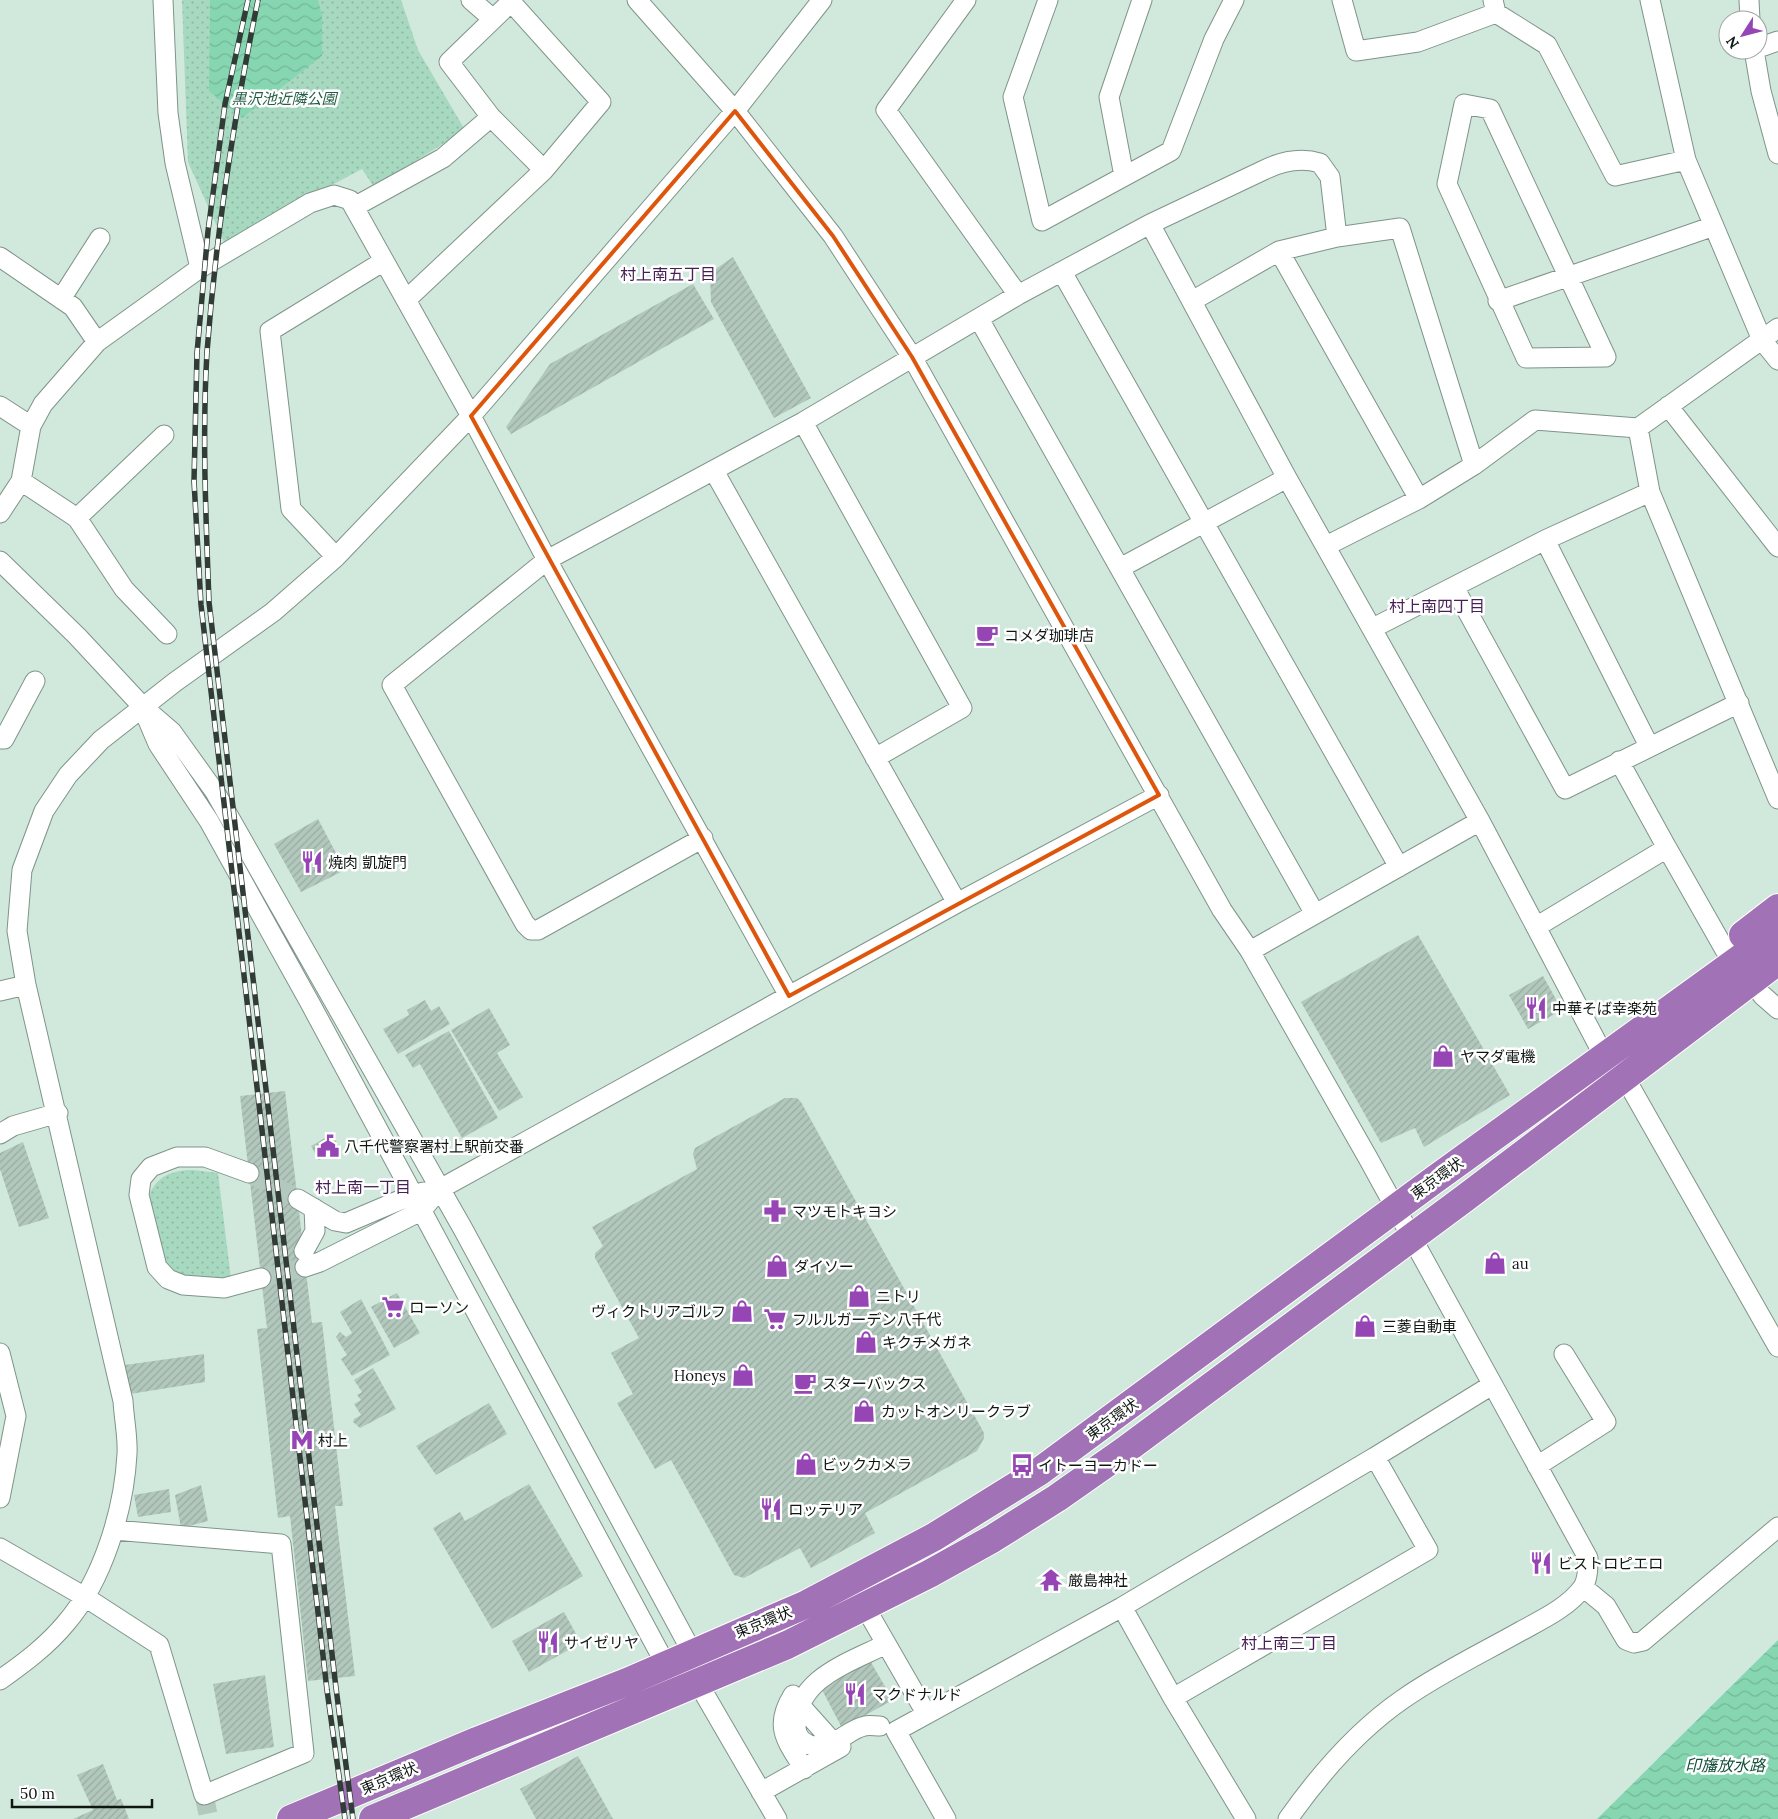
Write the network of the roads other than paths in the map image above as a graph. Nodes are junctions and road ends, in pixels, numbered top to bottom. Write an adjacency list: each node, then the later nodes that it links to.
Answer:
1 (164, 0): 29 (street)
2 (471, 0): 13 (street)
3 (637, 0): 15 (street)
4 (822, 0): 15 (street)
5 (966, 0): 32 (street)
6 (1048, 0): 20 (street)
7 (1142, 0): 20 (street)
8 (1234, 0): 20 (street)
9 (1342, 0): 12 (street)
10 (1650, 0): 18 (street)
11 (512, 1): 13 (street); 19 (street)
12 (1495, 7): 18 (street)
13 (493, 19): 16 (street)
14 (1756, 60): 17 (street)
15 (735, 111): 41 (street); 45 (street)
16 (491, 117): 19 (street); 21 (street)
17 (1778, 154)
18 (1686, 160): 23 (street)
19 (544, 170): 34 (street)
20 (1124, 176)
21 (354, 207): 28 (street); 29 (street)
22 (1150, 224): 24 (street); 30 (street); 35 (street)
23 (1714, 226): 31 (street); 39 (street)
24 (1336, 237): 26 (street); 50 (street)
25 (100, 238): 33 (street)
26 (1279, 250): 35 (street); 55 (street)
27 (0, 257): 33 (street)
28 (384, 261): 34 (street); 62 (street)
29 (200, 268): 40 (street)
30 (1062, 272): 32 (street); 58 (street)
31 (1570, 276): 36 (street); 36 (street); 36 (street)
32 (1018, 295): 37 (street)
33 (61, 299): 40 (street)
34 (406, 300): 45 (street)
35 (1192, 301): 52 (street)
36 (1498, 301)
37 (979, 319): 41 (street); 65 (street)
38 (1778, 328): 39 (street)
39 (1762, 340): 42 (street); 44 (street)
40 (97, 342): 47 (street)
41 (912, 356): 46 (street); 77 (street)
42 (1778, 360)
43 (0, 406): 47 (street)
44 (1668, 406): 48 (street); 61 (street)
45 (471, 416): 62 (street); 63 (street)
46 (803, 422): 51 (street); 74 (street)
47 (31, 426): 53 (street)
48 (1638, 428): 50 (street); 54 (street)
49 (164, 436): 57 (street)
50 (1474, 465): 55 (street)
51 (714, 471): 63 (street); 74 (street)
52 (1287, 478): 58 (street); 60 (street)
53 (21, 481): 56 (street); 57 (street)
54 (1650, 492): 59 (street); 70 (street)
55 (1419, 499): 60 (street)
56 (0, 513)
57 (77, 518): 68 (street)
58 (1203, 523): 65 (street); 82 (street)
59 (1545, 540): 66 (street); 73 (street)
60 (1326, 546): 67 (street)
61 (1778, 547)
62 (336, 557): 71 (street)
63 (547, 560): 80 (street); 80 (street)
64 (0, 561): 71 (street)
65 (1120, 568): 85 (street)
66 (1454, 587): 67 (street); 75 (street)
67 (1373, 628): 79 (street)
68 (167, 634)
69 (35, 681): 72 (street)
70 (1739, 703): 73 (street); 76 (street)
71 (142, 707): 91 (street); 99 (street); 101 (street)
72 (0, 739)
73 (1649, 746): 75 (street)
74 (875, 758): 83 (street)
75 (1620, 761): 81 (street)
76 (1772, 764): 78 (street)
77 (1159, 795): 83 (street); 89 (street)
78 (1778, 799)
79 (1480, 821): 82 (street); 86 (street)
80 (703, 838): 93 (street)
81 (1667, 848): 86 (street); 88 (street)
82 (1399, 867): 85 (street)
83 (957, 903): 93 (street)
84 (1778, 908): 88 (highway)
85 (1315, 914): 89 (street)
86 (1536, 926): 95 (street)
87 (1778, 931): 95 (highway, 東京環状)
88 (1725, 950): 95 (highway)
89 (1250, 951): 103 (street)
90 (1778, 961): 95 (highway, 東京環状)
91 (26, 985): 92 (street); 96 (street)
92 (0, 991)
93 (789, 996): 99 (street)
94 (1773, 996): 95 (highway)
95 (1623, 1060): 103 (highway, 東京環状); 104 (highway, 東京環状); 106 (street)
96 (58, 1114): 97 (street); 114 (street)
97 (0, 1134)
98 (249, 1173): 105 (street)
99 (440, 1189): 101 (street); 121 (street)
100 (298, 1199): 102 (street)
101 (416, 1203): 102 (street); 102 (street); 122 (street)
102 (314, 1208)
103 (1395, 1209): 104 (street); 121 (highway, 東京環状)
104 (1411, 1238): 109 (street); 118 (highway, 東京環状)
105 (261, 1278)
106 (1778, 1347)
107 (0, 1352): 112 (street)
108 (1564, 1354): 111 (street)
109 (1492, 1386): 110 (street); 111 (street)
110 (1375, 1457): 119 (street); 125 (street)
111 (1537, 1466): 116 (street)
112 (0, 1498)
113 (1778, 1527): 116 (street)
114 (114, 1530): 117 (street); 117 (street)
115 (0, 1548): 117 (street)
116 (1583, 1586): 135 (street)
117 (85, 1597): 123 (street)
118 (865, 1608): 120 (street); 124 (highway, 東京環状)
119 (1122, 1608): 125 (street); 126 (street)
120 (884, 1641): 126 (street); 127 (street); 128 (street)
121 (692, 1652): 122 (highway, 東京環状); 124 (street)
122 (666, 1665): 124 (street); 130 (highway, 東京環状)
123 (0, 1680)
124 (698, 1683): 129 (street); 131 (highway, 東京環状)
125 (1173, 1698): 134 (street)
126 (923, 1708): 127 (street); 133 (street)
127 (880, 1726): 128 (street)
128 (804, 1768): 129 (street)
129 (761, 1792): 132 (street)
130 (291, 1819)
131 (373, 1819)
132 (777, 1819)
133 (946, 1819)
134 (1246, 1819)
135 (1288, 1819)

